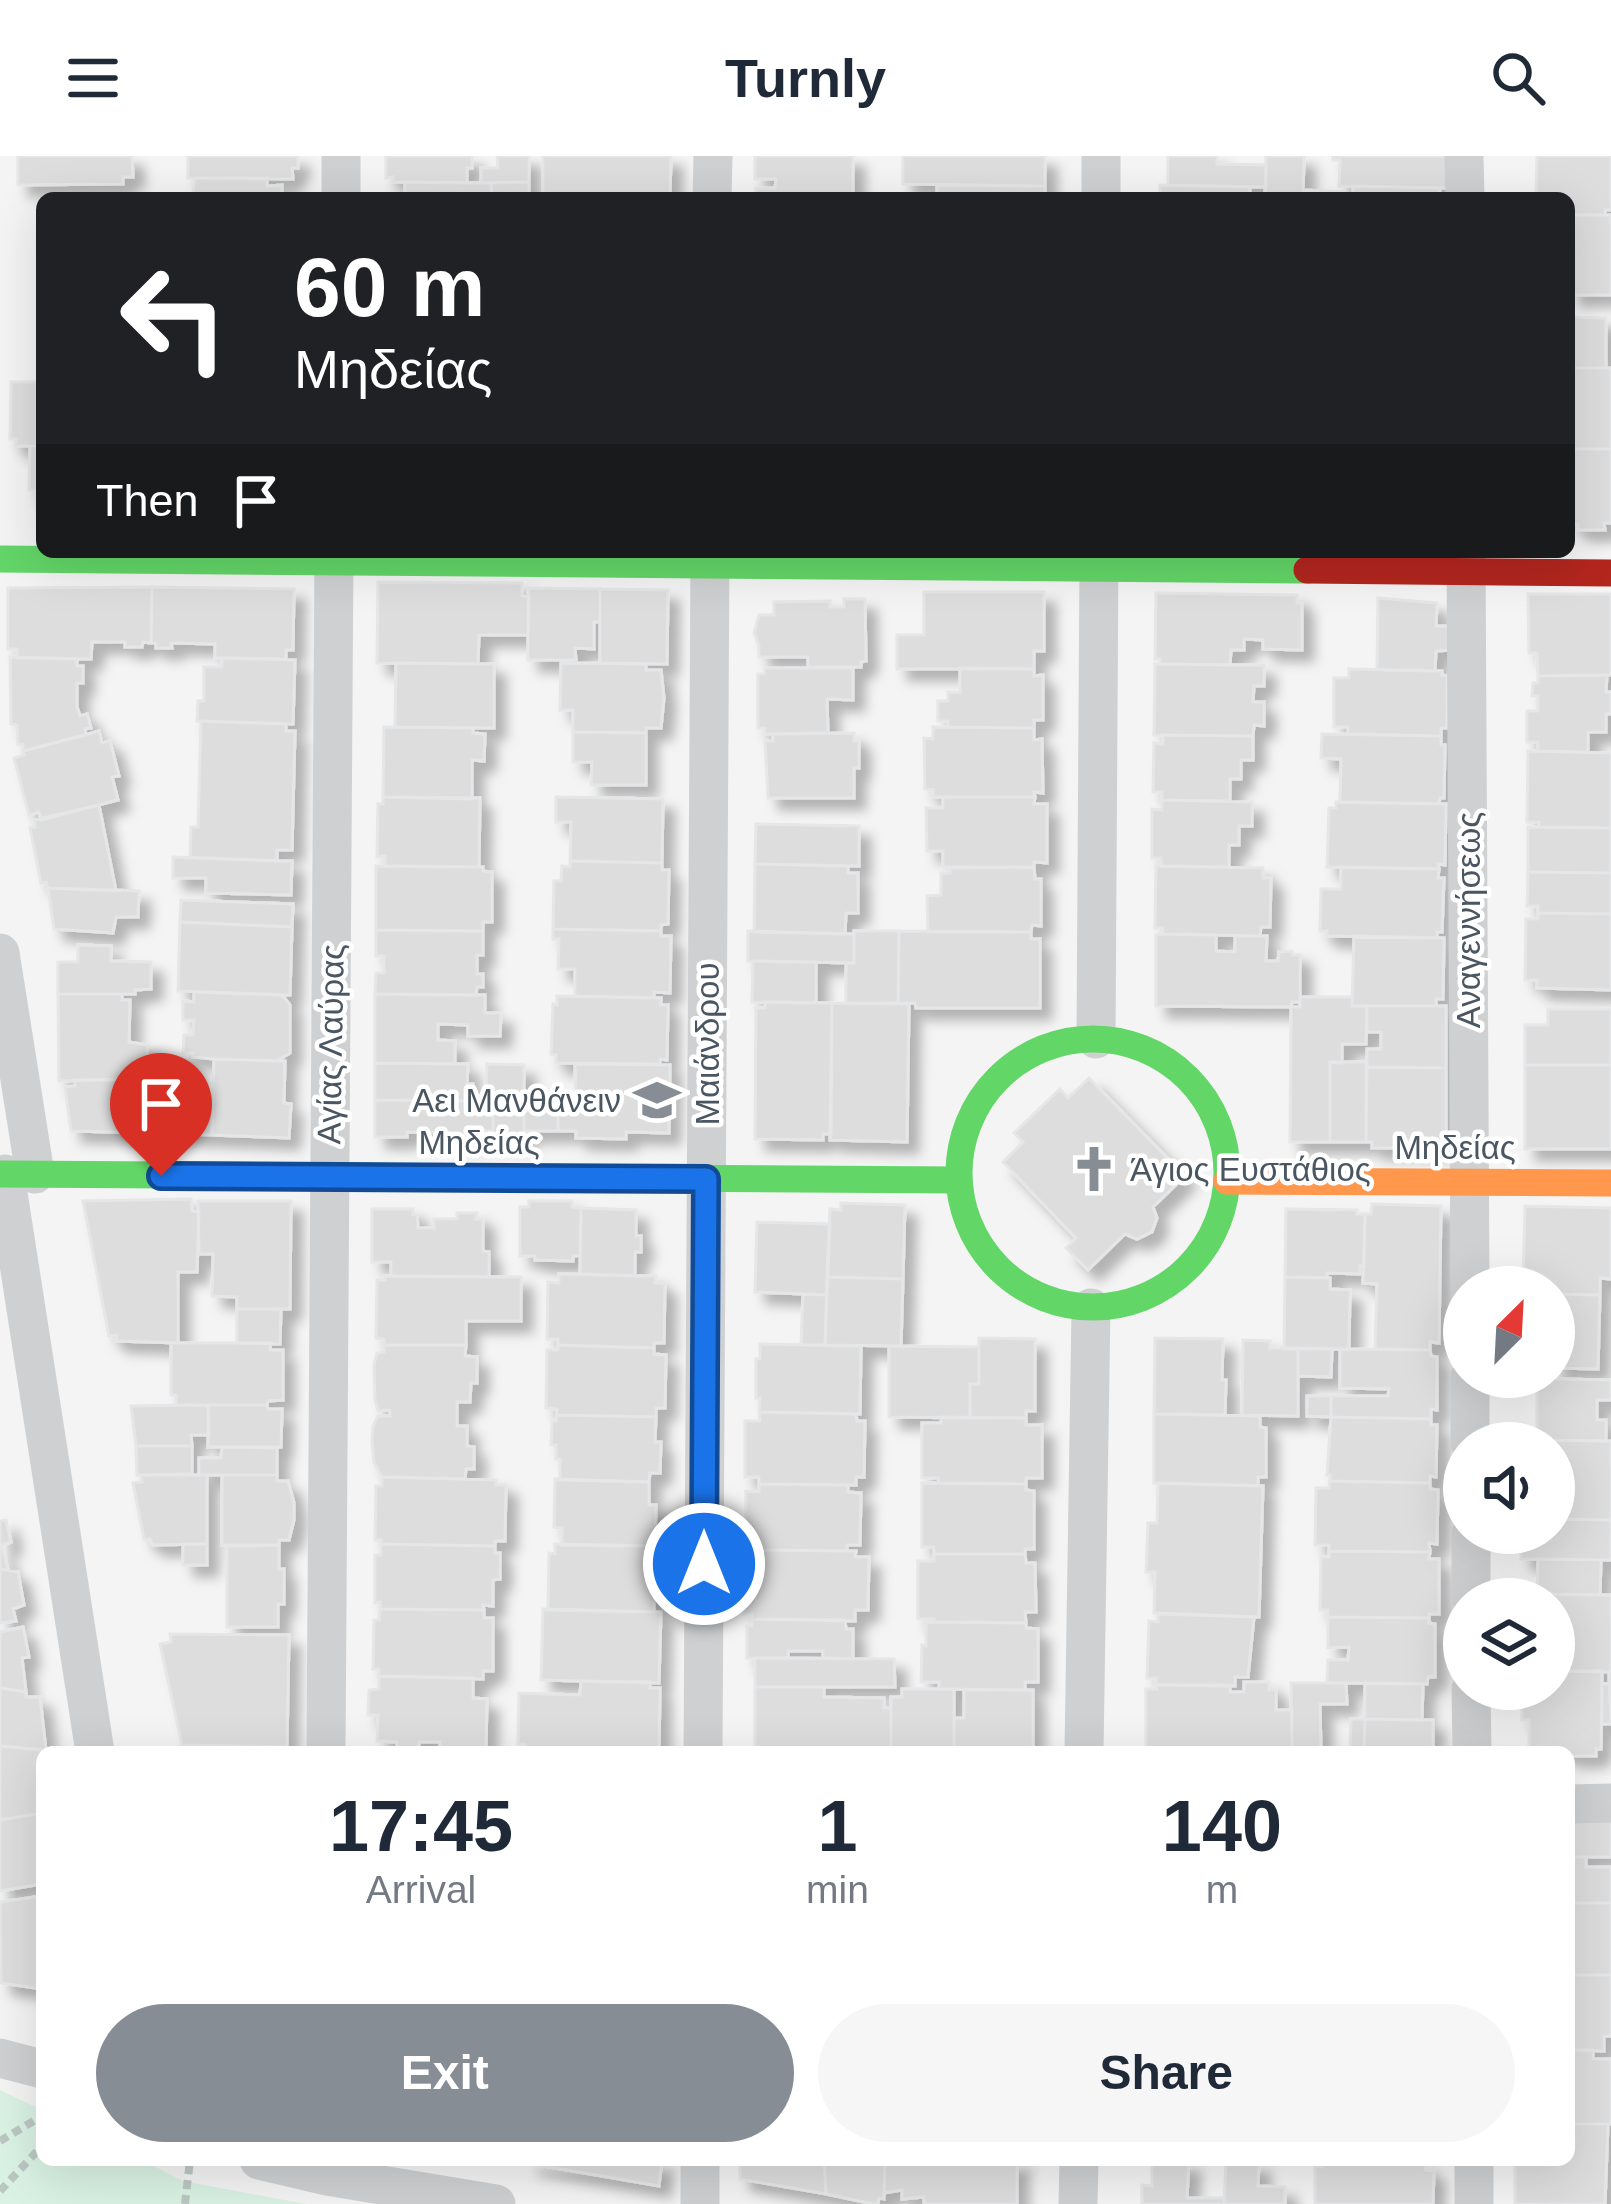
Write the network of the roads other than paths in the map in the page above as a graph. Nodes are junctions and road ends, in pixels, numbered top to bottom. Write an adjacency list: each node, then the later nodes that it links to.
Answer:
1 (341, 156): 5 (street)
2 (713, 156): 6 (street)
3 (1101, 156): 7 (street)
4 (1464, 156): 8 (street)
5 (340, 192)
6 (712, 192)
7 (1101, 192)
8 (1465, 192)
9 (166, 558): 12 (street)
10 (333, 558): 20 (street, Αγίας Λαύρας)
11 (522, 558): 13 (street)
12 (0, 559)
13 (710, 559): 14 (street); 21 (street, Μαιάνδρου)
14 (1099, 560): 15 (street); 18 (street)
15 (1466, 562): 16 (street); 25 (street, Αναγεννήσεως)
16 (1611, 573)
17 (0, 953): 19 (street)
18 (1096, 1039): 22 (street); 23 (street)
19 (13, 1174): 20 (street, Μηδείας); 29 (street)
20 (328, 1178): 21 (street, Μηδείας); 30 (street, Αγίας Λαύρας)
21 (706, 1179): 22 (street, Μηδείας); 31 (street, Μαιάνδρου)
22 (957, 1180): 27 (street)
23 (1228, 1181): 25 (street, Μηδείας); 27 (street)
24 (1611, 1183): 25 (street, Μηδείας)
25 (1469, 1184): 26 (street, Αναγεννήσεως)
26 (1470, 1266)
27 (1091, 1308): 32 (street)
28 (1472, 1710): 33 (street)
29 (93, 1746)
30 (326, 1746)
31 (703, 1746)
32 (1084, 1746)
33 (1472, 1746)
34 (1611, 1803): 35 (street)
35 (1575, 1804)
36 (0, 2058): 37 (street)
37 (36, 2067)
38 (700, 2166): 43 (street)
39 (1079, 2166): 44 (street)
40 (1474, 2166): 45 (street)
41 (327, 2168): 42 (street)
42 (496, 2204)
43 (700, 2204)
44 (1078, 2204)
45 (1474, 2204)

